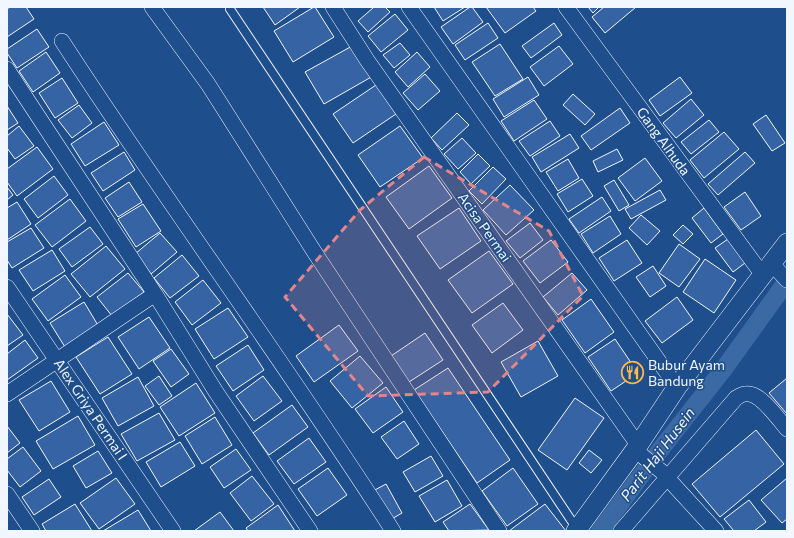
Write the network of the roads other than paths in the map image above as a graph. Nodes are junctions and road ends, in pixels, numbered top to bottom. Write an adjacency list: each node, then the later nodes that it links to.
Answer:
1 (152, 7): 24 (street)
2 (333, 7): 16 (street, Acisa Permai)
3 (409, 7): 13 (street)
4 (566, 7): 9 (street, Gang Alhuda)
5 (230, 9): 19 (lane)
6 (62, 41): 23 (street)
7 (7, 69): 11 (street)
8 (787, 243): 9 (street)
9 (774, 272): 13 (street)
10 (7, 287): 12 (street, Alex Griya Permai I)
11 (155, 294): 12 (street); 22 (street)
12 (58, 360): 14 (street); 21 (street, Alex Griya Permai I)
13 (677, 387): 16 (street)
14 (7, 394)
15 (787, 429): 17 (street)
16 (638, 450): 17 (street, Acisa Permai); 19 (street)
17 (664, 474): 25 (street); 26 (street, Acisa Permai)
18 (7, 494): 20 (street)
19 (577, 530)
20 (32, 531)
21 (173, 531)
22 (310, 531)
23 (393, 531)
24 (500, 531)
25 (621, 531)
26 (716, 531)

